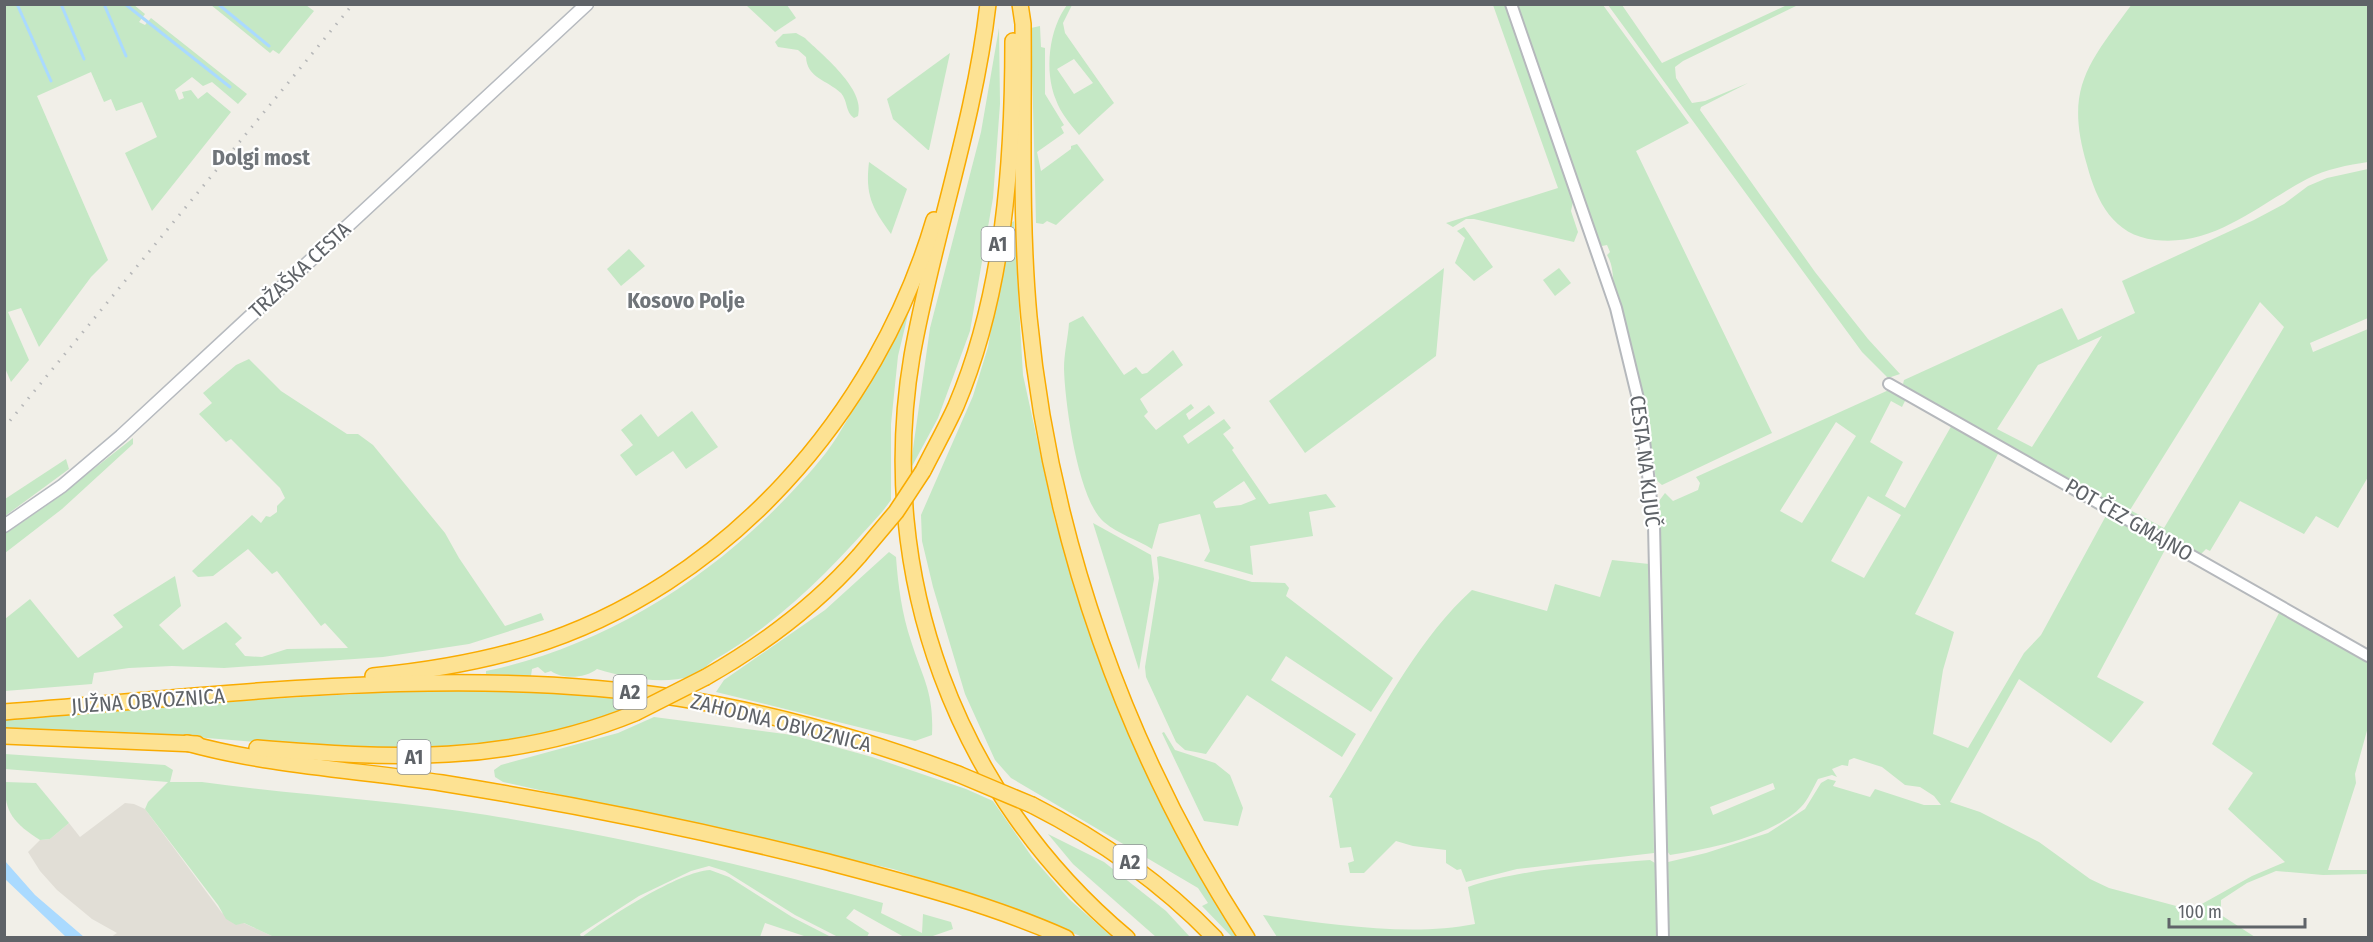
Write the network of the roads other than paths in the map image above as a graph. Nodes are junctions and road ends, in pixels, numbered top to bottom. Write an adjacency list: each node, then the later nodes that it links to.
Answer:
1 (587, 4): 8 (main road, TRŽAŠKA CESTA)
2 (988, 4): 6 (highway)
3 (1012, 4): 13 (highway, A1, bridge)
4 (1020, 4): 17 (highway)
5 (1511, 4): 18 (street, CESTA NA KLJUČ)
6 (953, 183): 10 (highway); 15 (highway)
7 (1889, 384): 9 (street, POT ČEZ GMAJNO)
8 (4, 525)
9 (2368, 656)
10 (292, 691): 11 (highway, JUŽNA OBVOZNICA); 16 (highway, ZAHODNA OBVOZNICA / A2, bridge)
11 (4, 712)
12 (4, 736): 13 (highway, JUŽNA OBVOZNICA / A1)
13 (187, 743): 14 (highway)
14 (1066, 938)
15 (1127, 938)
16 (1215, 938)
17 (1247, 938)
18 (1663, 938)

